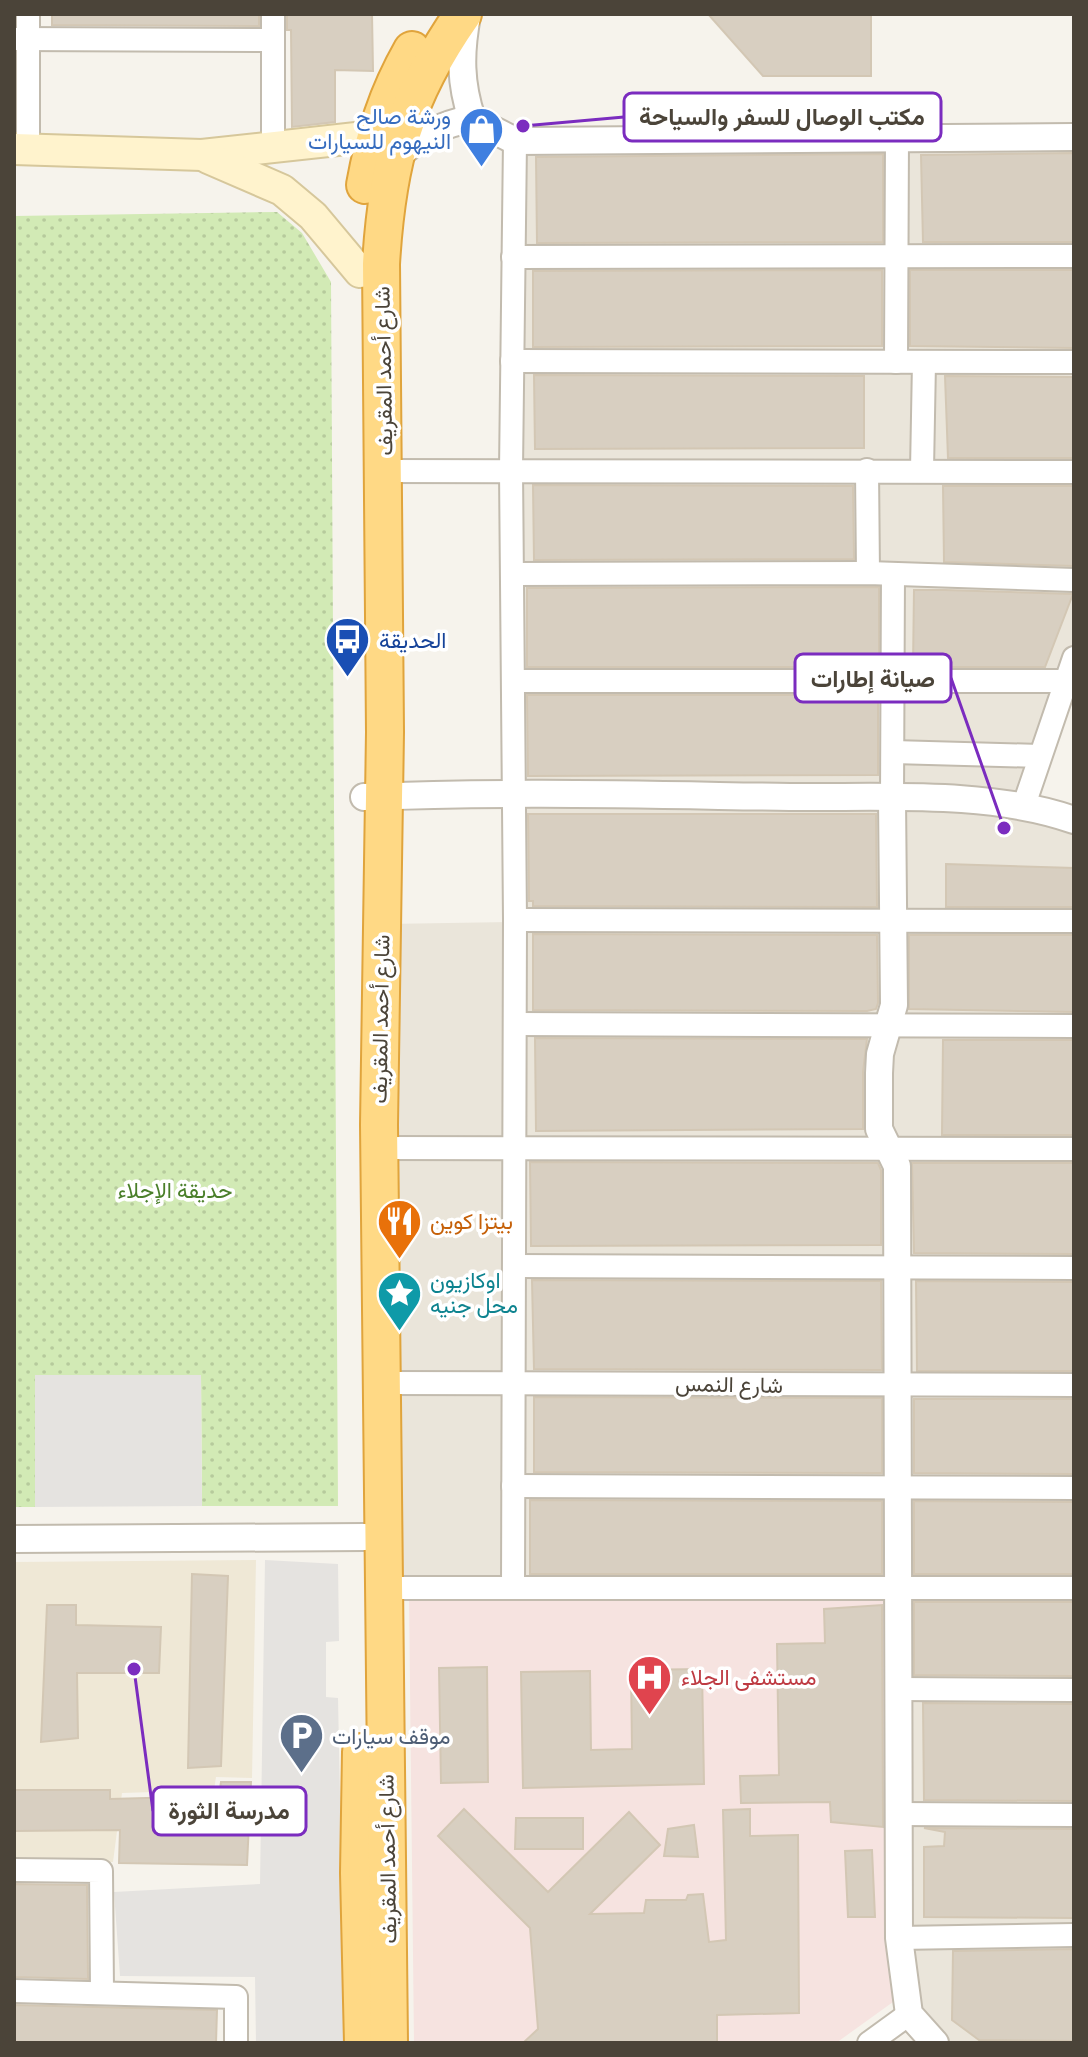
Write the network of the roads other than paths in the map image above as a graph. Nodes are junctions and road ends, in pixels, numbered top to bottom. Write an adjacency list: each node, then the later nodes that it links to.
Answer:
1 (28, 14): 5 (street)
2 (273, 14): 6 (street)
3 (434, 14): 12 (highway, شارع أحمد المقريف)
4 (465, 14): 7 (street); 12 (highway, شارع أحمد المقريف)
5 (21, 39): 6 (street); 13 (street)
6 (273, 40): 8 (street)
7 (472, 119): 11 (street); 12 (street)
8 (273, 134)
9 (897, 136): 10 (street); 11 (street); 15 (street)
10 (1074, 137)
11 (515, 141): 17 (street)
12 (383, 148): 14 (main road); 18 (highway, شارع أحمد المقريف); 26 (highway, شارع أحمد المقريف)
13 (21, 150): 14 (main road)
14 (202, 155): 18 (main road)
15 (898, 256): 16 (street); 17 (street); 20 (street)
16 (1074, 256)
17 (513, 257): 19 (street)
18 (360, 272): 39 (highway, شارع أحمد المقريف)
19 (512, 361): 20 (street); 23 (street)
20 (896, 362): 21 (street)
21 (924, 362): 22 (street); 25 (street)
22 (1074, 362)
23 (511, 470): 24 (street); 26 (street); 29 (street)
24 (867, 470): 25 (street); 28 (street)
25 (922, 470): 27 (street)
26 (385, 471): 39 (highway, شارع أحمد المقريف)
27 (1074, 472)
28 (868, 573): 29 (street); 30 (street)
29 (513, 574): 33 (street)
30 (893, 574): 31 (street); 35 (street)
31 (1074, 580)
32 (1074, 658): 34 (street)
33 (513, 681): 35 (street); 38 (street)
34 (1065, 681): 35 (street); 37 (street)
35 (892, 682): 36 (street)
36 (893, 752): 37 (street); 40 (street)
37 (1040, 756): 41 (street)
38 (513, 794): 39 (street); 40 (street); 43 (street)
39 (374, 797): 50 (highway, شارع أحمد المقريف); 63 (highway, شارع أحمد المقريف)
40 (892, 799): 41 (street); 44 (street)
41 (1024, 805): 42 (street)
42 (1074, 820)
43 (515, 920): 44 (street); 46 (street)
44 (892, 920): 45 (street); 47 (street)
45 (1074, 921)
46 (515, 1024): 47 (street); 49 (street)
47 (890, 1025): 48 (street); 51 (street)
48 (1074, 1026)
49 (514, 1147): 50 (street); 51 (street); 53 (street)
50 (379, 1148): 57 (highway, شارع أحمد المقريف)
51 (891, 1149): 52 (street); 54 (street)
52 (1074, 1149)
53 (514, 1266): 54 (street); 56 (street)
54 (895, 1267): 55 (street); 59 (street)
55 (1074, 1268)
56 (513, 1382): 57 (street, شارع النمس); 59 (street, شارع النمس); 60 (street)
57 (384, 1383): 67 (highway, شارع أحمد المقريف)
58 (1074, 1385): 59 (street, شارع النمس)
59 (896, 1386): 61 (street)
60 (513, 1486): 61 (street); 66 (street)
61 (896, 1488): 62 (street); 65 (street)
62 (1074, 1488)
63 (365, 1537): 64 (street); 71 (highway, شارع أحمد المقريف)
64 (14, 1539)
65 (898, 1586): 66 (street); 68 (street); 69 (street)
66 (513, 1587): 67 (street)
67 (384, 1588): 71 (highway, شارع أحمد المقريف)
68 (1074, 1588)
69 (899, 1689): 70 (street); 72 (street)
70 (1074, 1690)
71 (373, 1812): 81 (highway, شارع أحمد المقريف); 82 (highway, شارع أحمد المقريف)
72 (900, 1814): 73 (street); 76 (street)
73 (1074, 1815)
74 (14, 1870): 78 (street)
75 (1074, 1935): 76 (street)
76 (899, 1938): 79 (street)
77 (14, 1991): 78 (street)
78 (102, 1992): 80 (street)
79 (909, 2014): 83 (street); 84 (street)
80 (236, 2043)
81 (363, 2043)
82 (389, 2043)
83 (869, 2043)
84 (935, 2043)

